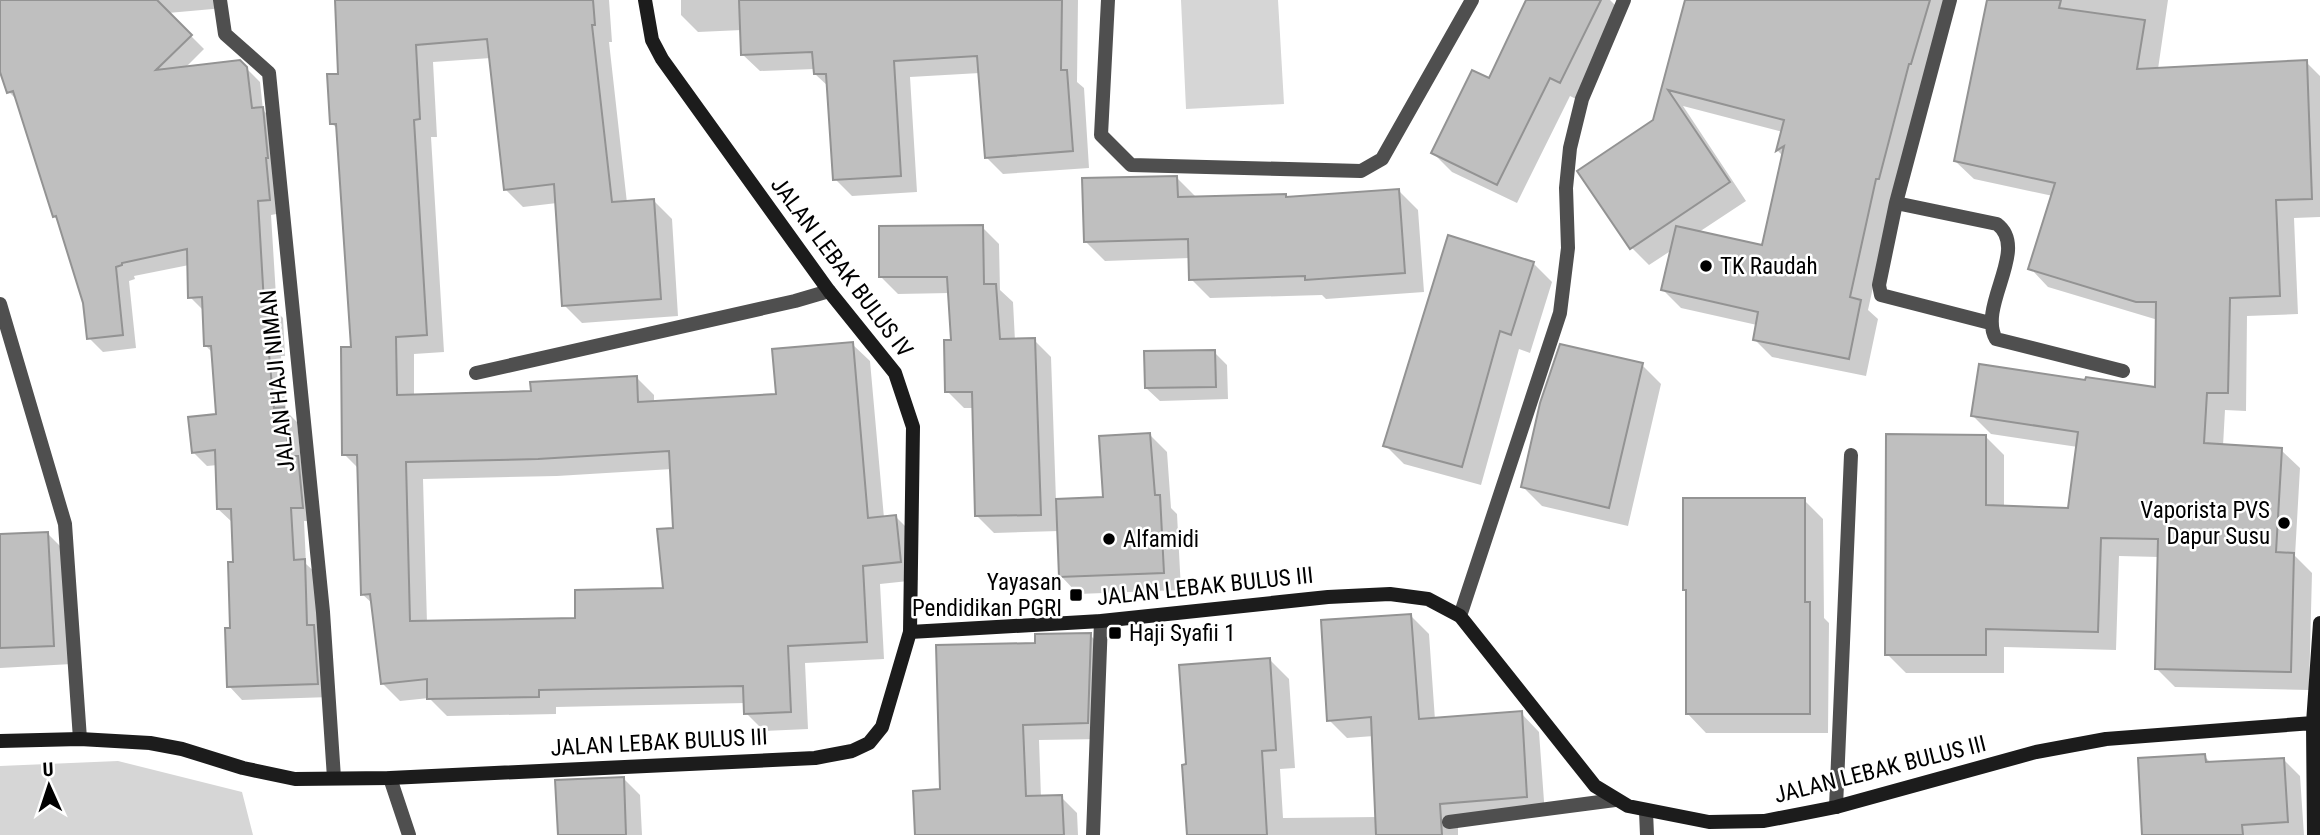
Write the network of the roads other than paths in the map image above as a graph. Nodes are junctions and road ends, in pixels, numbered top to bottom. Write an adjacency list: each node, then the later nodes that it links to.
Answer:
1 (220, 0): 21 (street, JALAN HAJI NIMAN)
2 (645, 0): 8 (street, JALAN LEBAK BULUS IV)
3 (1108, 0): 4 (street)
4 (1472, 0)
5 (1624, 0): 14 (street)
6 (1950, 0): 7 (street)
7 (1896, 203): 10 (street); 10 (street)
8 (829, 291): 12 (street); 17 (street, JALAN LEBAK BULUS IV)
9 (0, 304): 19 (street)
10 (1990, 323): 11 (street)
11 (2123, 371)
12 (476, 373)
13 (1851, 455): 24 (street)
14 (1460, 616): 15 (street, JALAN LEBAK BULUS III); 23 (street, JALAN LEBAK BULUS III)
15 (1101, 621): 17 (street, JALAN LEBAK BULUS III); 28 (street)
16 (2320, 623): 18 (street)
17 (911, 632): 22 (street, JALAN LEBAK BULUS III)
18 (2313, 723): 24 (street, JALAN LEBAK BULUS III); 30 (street)
19 (80, 739): 20 (street, JALAN LEBAK BULUS III); 21 (street, JALAN LEBAK BULUS III)
20 (0, 741)
21 (334, 778): 22 (street, JALAN LEBAK BULUS III)
22 (390, 778): 27 (street)
23 (1615, 800): 25 (street, JALAN LEBAK BULUS III); 26 (street)
24 (1836, 807): 25 (street, JALAN LEBAK BULUS III)
25 (1646, 811): 29 (street)
26 (1449, 822)
27 (409, 835)
28 (1093, 835)
29 (1647, 835)
30 (2315, 835)

